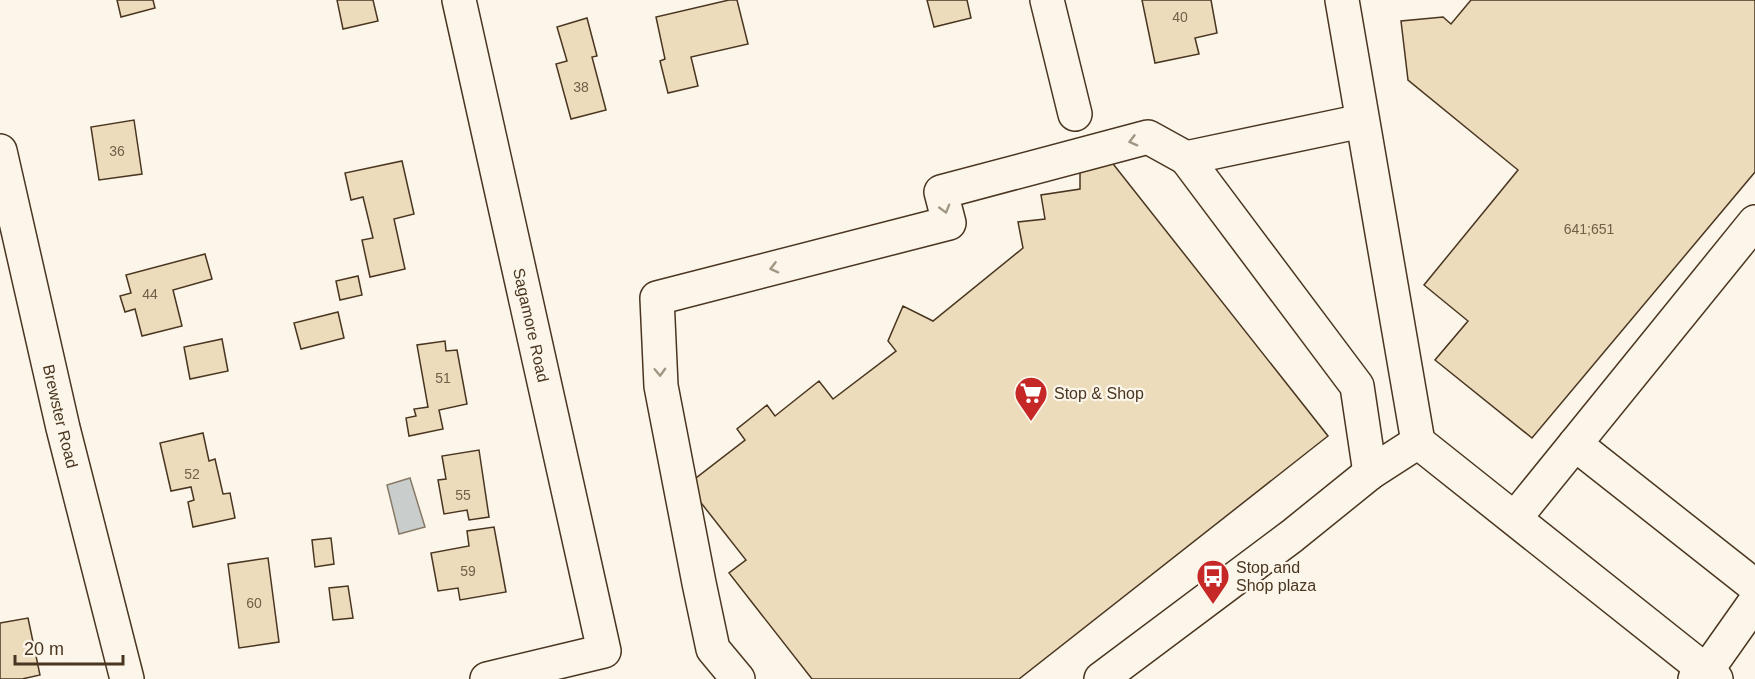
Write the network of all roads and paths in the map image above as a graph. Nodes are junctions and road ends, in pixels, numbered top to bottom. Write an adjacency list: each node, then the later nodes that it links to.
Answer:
1 (459, 0): 17 (street, Sagamore Road)
2 (1047, 0): 4 (street)
3 (1342, 0): 5 (street)
4 (1075, 114)
5 (1362, 121): 7 (street); 9 (street)
6 (0, 151): 16 (street, Brewster Road)
7 (1186, 158): 11 (street); 18 (street, one-way to 18)
8 (1755, 222): 10 (street)
9 (1418, 442): 11 (street); 12 (street)
10 (1575, 444): 12 (street); 13 (street)
11 (1370, 473): 19 (street)
12 (1515, 518): 15 (street)
13 (1755, 586)
14 (1755, 602): 15 (street)
15 (1706, 676)
16 (127, 679)
17 (487, 679)
18 (738, 679)
19 (1101, 679)

